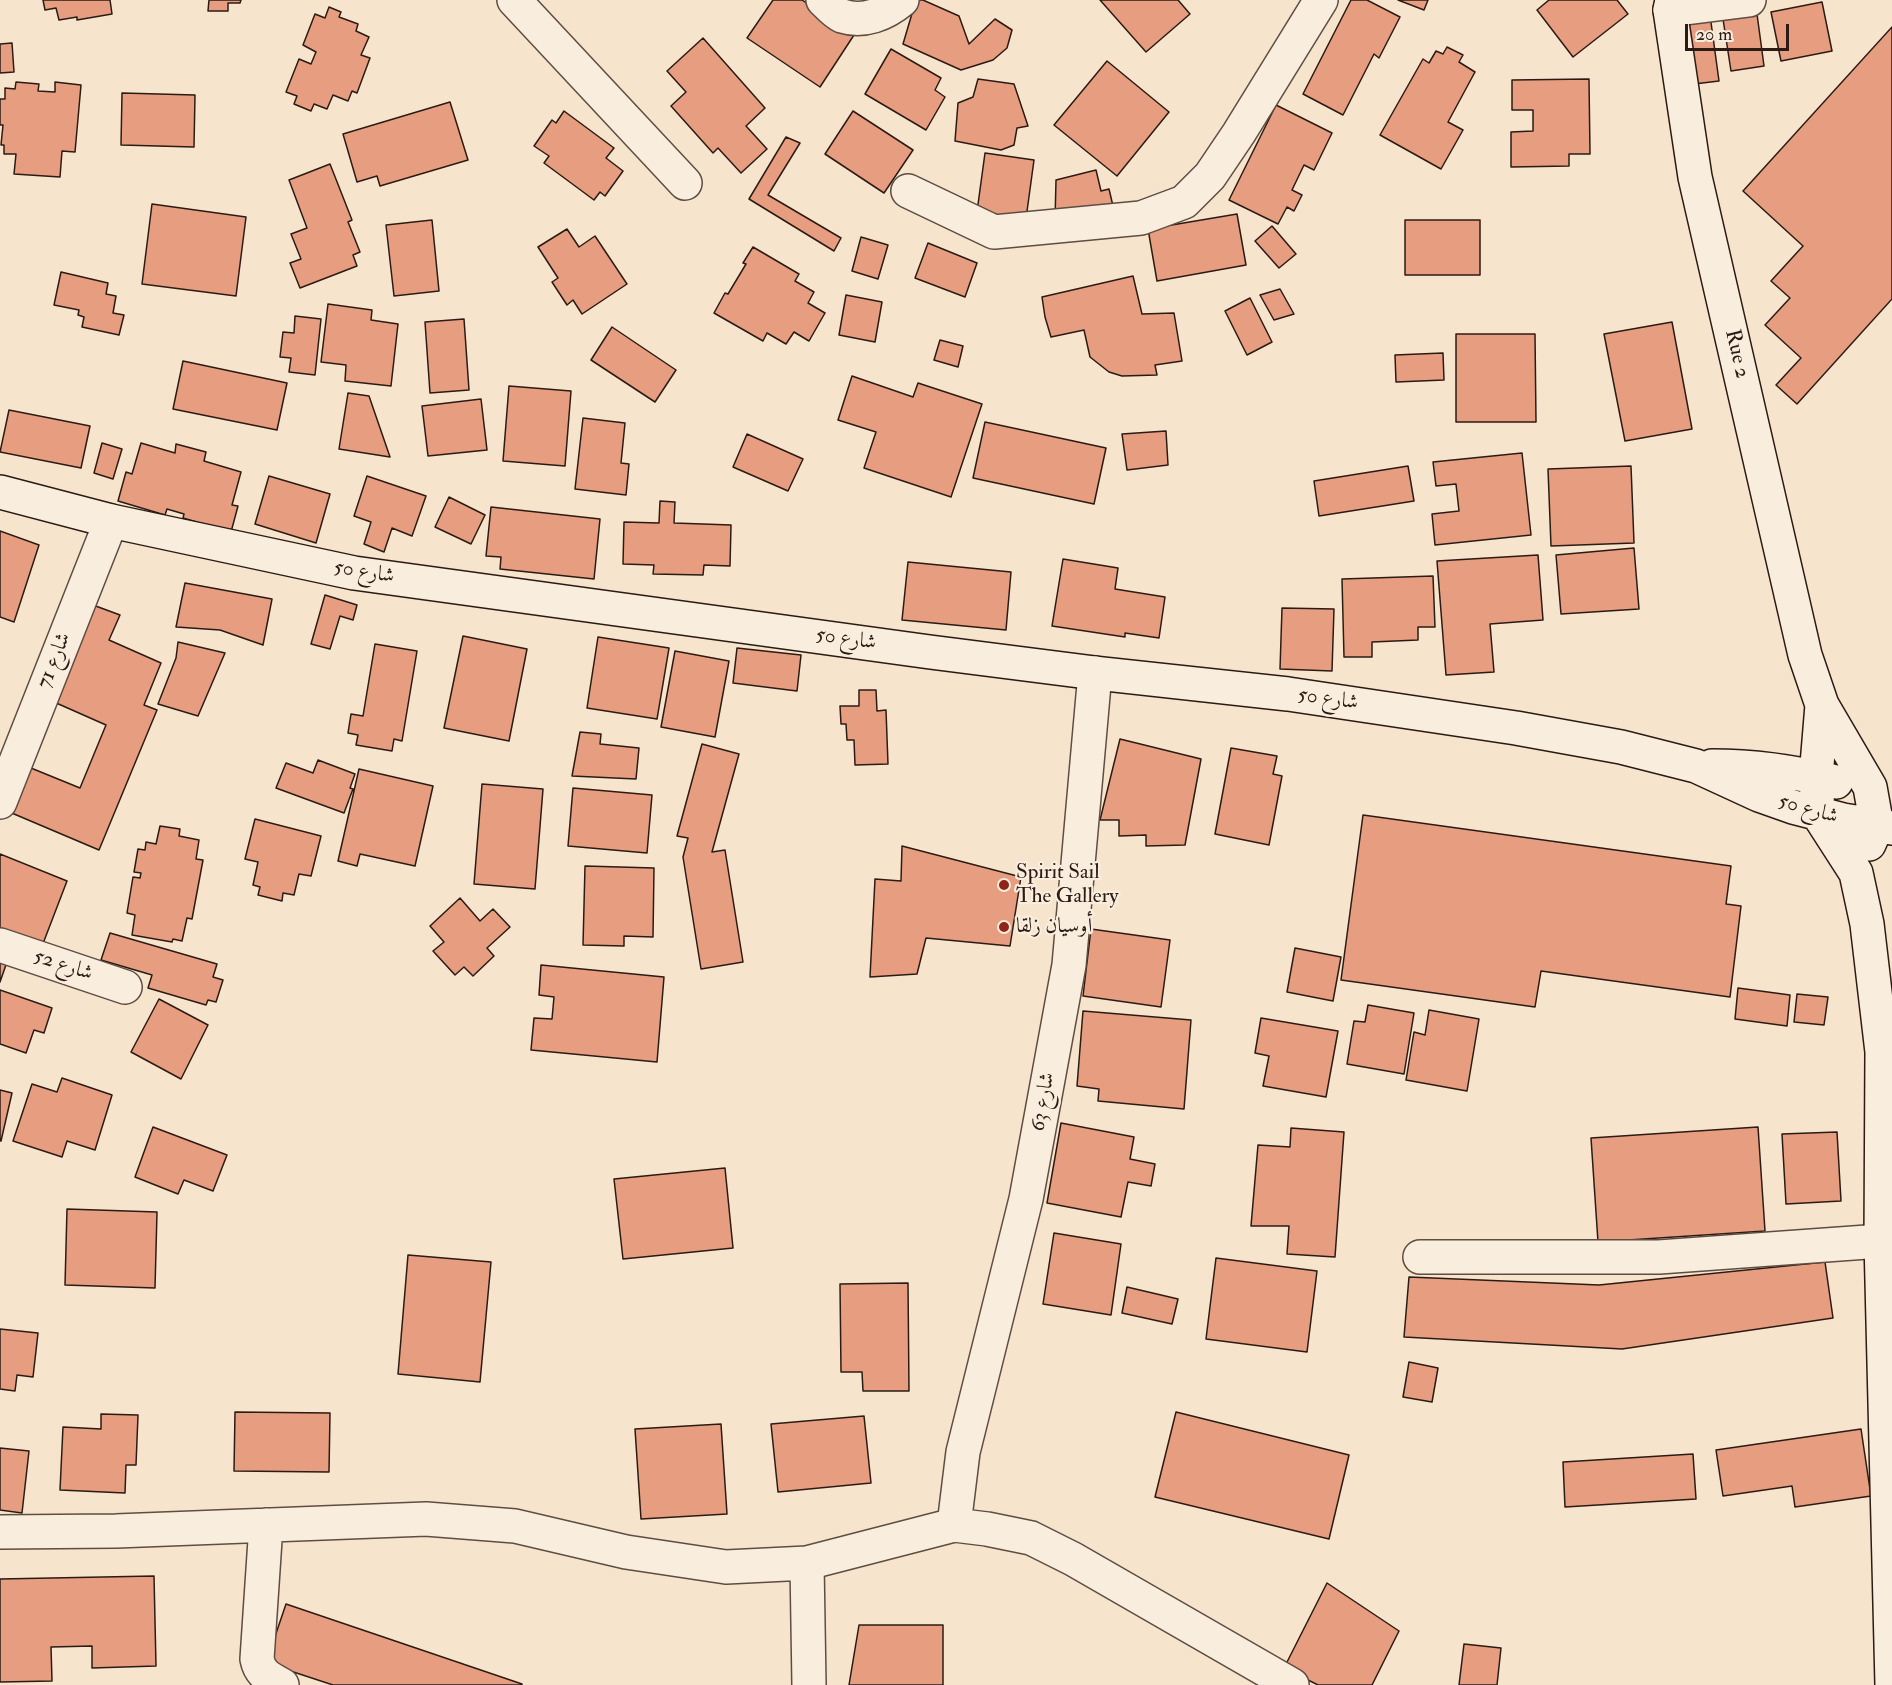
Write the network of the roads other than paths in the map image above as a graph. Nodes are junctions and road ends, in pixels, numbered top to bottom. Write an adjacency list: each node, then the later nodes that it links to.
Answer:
1 (514, 0): 7 (street)
2 (823, 0): 3 (street)
3 (902, 0)
4 (1321, 0): 8 (street)
5 (1749, 0): 6 (street)
6 (1671, 5): 12 (street, Rue 2)
7 (685, 183)
8 (908, 191)
9 (0, 492): 10 (street, شارع 50)
10 (111, 521): 11 (street, شارع 50); 16 (street, شارع 71)
11 (1095, 673): 13 (street, شارع 50); 25 (street, شارع 63)
12 (1822, 705): 14 (street, Rue 2); 15 (street, Rue 2)
13 (1696, 766): 14 (street, شارع 50); 17 (street, شارع 50)
14 (1816, 777): 15 (street, شارع 50); 17 (street, Rue 2)
15 (1881, 791): 18 (street)
16 (0, 802)
17 (1818, 814): 18 (street, شارع 50); 19 (street)
18 (1884, 827): 19 (street)
19 (1856, 873): 22 (street)
20 (0, 945): 21 (street, شارع 52)
21 (126, 987)
22 (1881, 1241): 23 (street); 31 (street)
23 (1420, 1257)
24 (266, 1525): 26 (street); 27 (street); 28 (street)
25 (954, 1525): 27 (street); 30 (street)
26 (0, 1532)
27 (807, 1563): 29 (street)
28 (282, 1685)
29 (808, 1685)
30 (1292, 1685)
31 (1892, 1685)

